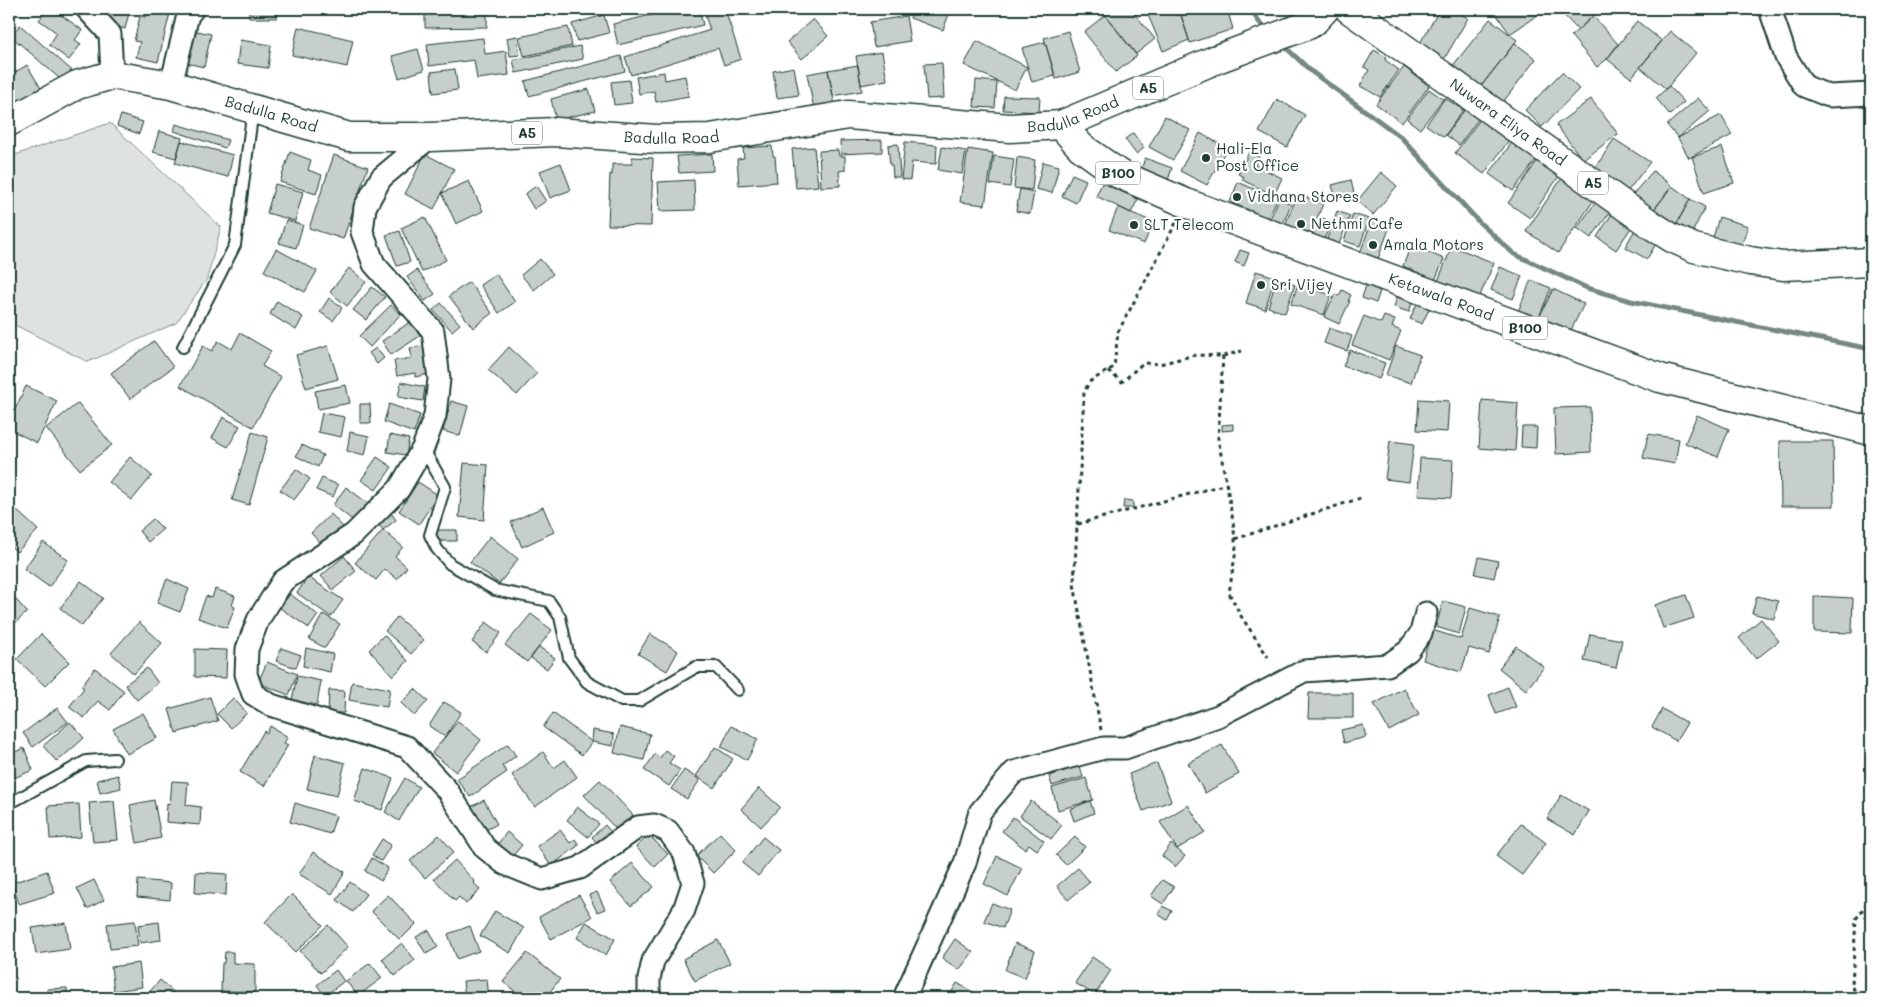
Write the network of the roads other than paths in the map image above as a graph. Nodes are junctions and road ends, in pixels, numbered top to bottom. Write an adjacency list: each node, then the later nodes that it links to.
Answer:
1 (87, 9): 6 (street)
2 (193, 9): 7 (street)
3 (1349, 9): 13 (main road, Nuwara Eliya Road / A5)
4 (1770, 9): 8 (street)
5 (1316, 17): 11 (main road, Badulla Road / A5)
6 (112, 75): 7 (main road, Badulla Road / A5); 10 (main road, Badulla Road / A5)
7 (171, 85): 9 (main road, Badulla Road / A5)
8 (1871, 94)
9 (253, 109): 12 (main road, Badulla Road / A5); 14 (lane)
10 (9, 122)
11 (1061, 125): 12 (main road, Badulla Road / A5); 15 (main road, Ketawala Road / B100)
12 (430, 137): 16 (street)
13 (1871, 262)
14 (184, 347)
15 (1871, 431)
16 (423, 448): 18 (lane); 21 (street)
17 (1426, 613): 22 (street)
18 (738, 690)
19 (115, 759): 20 (lane)
20 (9, 802)
21 (649, 998)
22 (904, 998)

